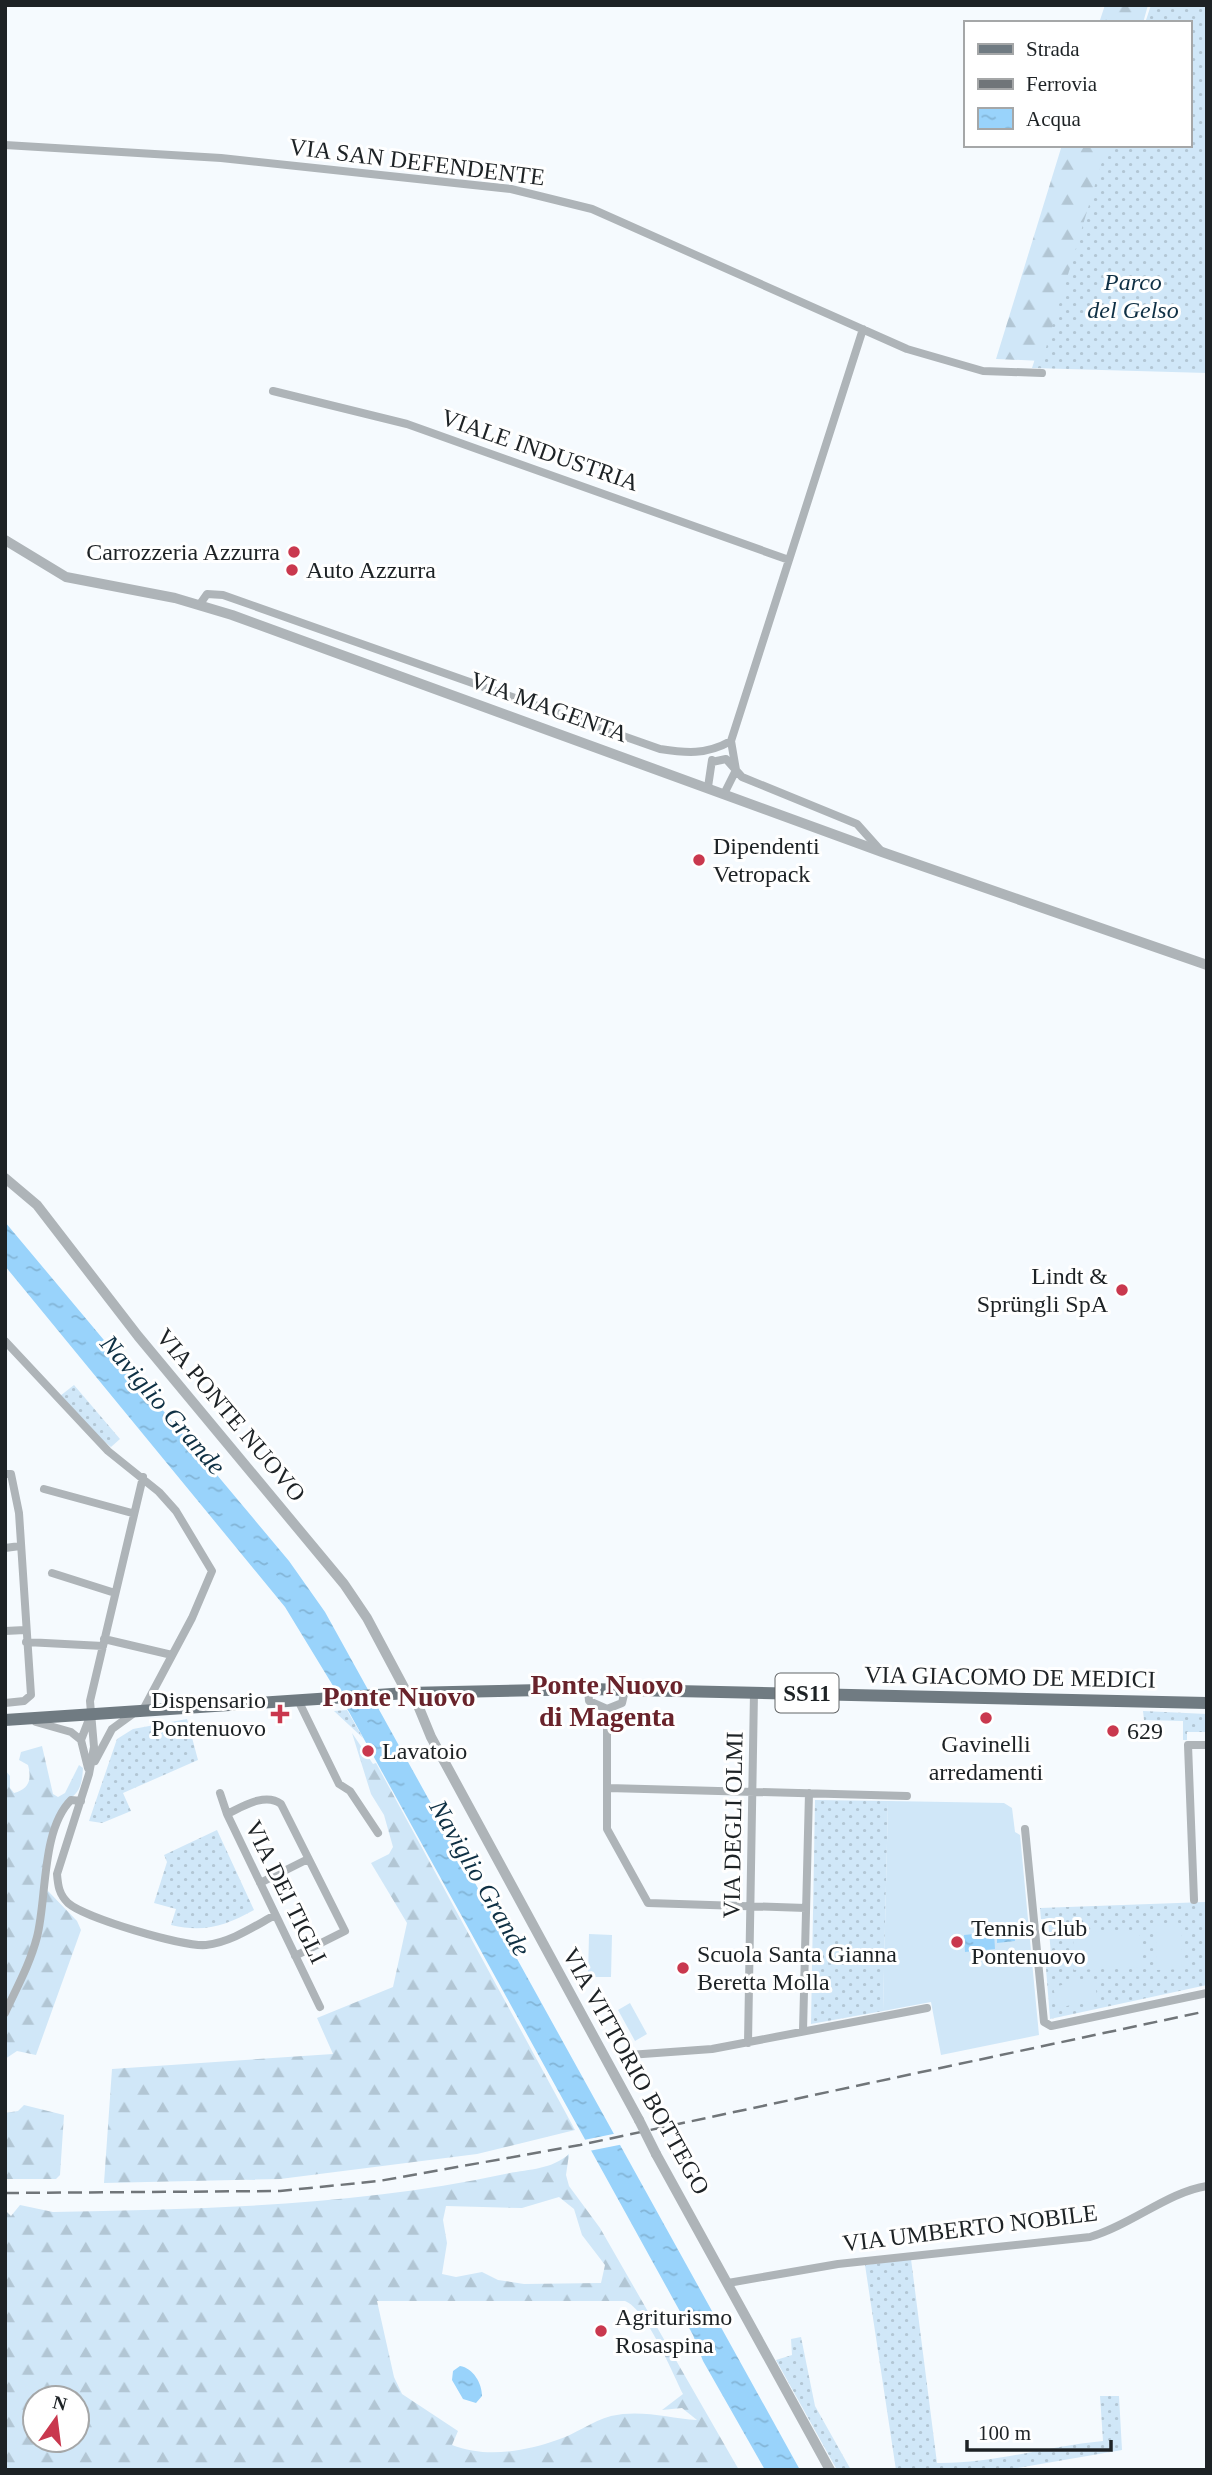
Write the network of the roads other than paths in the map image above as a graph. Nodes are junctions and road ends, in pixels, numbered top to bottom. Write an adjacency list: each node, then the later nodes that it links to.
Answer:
1 (5, 145): 2 (street, VIA SAN DEFENDENTE)
2 (863, 329): 3 (street, VIA SAN DEFENDENTE); 6 (street)
3 (1042, 373)
4 (273, 391): 6 (street, VIALE INDUSTRIA)
5 (5, 540): 7 (street, VIA MAGENTA)
6 (789, 560): 8 (street)
7 (200, 604): 9 (street, VIA MAGENTA); 12 (street, VIA MAGENTA)
8 (731, 741): 9 (street); 11 (street)
9 (714, 751): 10 (street)
10 (712, 762): 11 (street, VIA MAGENTA); 12 (street)
11 (736, 770): 13 (street); 14 (street, VIA MAGENTA)
12 (708, 786): 13 (street, VIA MAGENTA)
13 (725, 792): 14 (street, VIA MAGENTA)
14 (882, 852): 15 (street, VIA MAGENTA)
15 (1207, 965)
16 (5, 1178): 34 (street, VIA PONTE NUOVO)
17 (5, 1341): 19 (street)
18 (8, 1474): 22 (street)
19 (143, 1477): 21 (street); 30 (street)
20 (44, 1489): 21 (street)
21 (132, 1513): 25 (street)
22 (20, 1546): 23 (street); 26 (street)
23 (5, 1548)
24 (52, 1573): 25 (street)
25 (115, 1592): 29 (street)
26 (25, 1630): 27 (street); 28 (street)
27 (5, 1631)
28 (26, 1643): 29 (street); 36 (street)
29 (104, 1643): 30 (street); 40 (street)
30 (172, 1656): 39 (street)
31 (588, 1689): 32 (main road, VIA GIACOMO DE MEDICI / SS11); 34 (main road, VIA GIACOMO DE MEDICI / SS11); 38 (street)
32 (625, 1690): 33 (main road, VIA GIACOMO DE MEDICI / SS11); 38 (street)
33 (754, 1692): 37 (main road, VIA GIACOMO DE MEDICI / SS11); 46 (street, VIA DEGLI OLMI)
34 (407, 1693): 35 (main road, VIA GIACOMO DE MEDICI); 69 (street, VIA VITTORIO BOTTEGO, bridge)
35 (298, 1700): 39 (main road, VIA GIACOMO DE MEDICI); 53 (street)
36 (5, 1703)
37 (1207, 1703)
38 (607, 1709): 45 (street)
39 (141, 1710): 40 (main road, VIA GIACOMO DE MEDICI); 44 (street)
40 (91, 1714): 41 (main road, VIA GIACOMO DE MEDICI); 42 (street); 44 (street)
41 (11, 1720): 42 (street)
42 (81, 1740): 44 (street)
43 (1207, 1745): 56 (street)
44 (89, 1774): 50 (street)
45 (608, 1788): 46 (street); 57 (street)
46 (753, 1791): 48 (street); 57 (street, VIA DEGLI OLMI)
47 (219, 1793): 51 (street, VIA DEI TIGLI)
48 (809, 1793): 49 (street); 58 (street)
49 (907, 1796)
50 (81, 1801): 59 (street); 64 (street)
51 (227, 1814): 54 (street); 55 (street, VIA DEI TIGLI)
52 (1024, 1829): 61 (street)
53 (379, 1833)
54 (308, 1859): 55 (street); 60 (street)
55 (260, 1883): 59 (street, VIA DEI TIGLI)
56 (1194, 1900)
57 (750, 1908): 58 (street); 66 (street, VIA DEGLI OLMI)
58 (806, 1908): 65 (street)
59 (275, 1915): 60 (street, VIA DEI TIGLI)
60 (295, 1956): 62 (street, VIA DEI TIGLI)
61 (1207, 1993)
62 (320, 2007)
63 (928, 2008): 65 (street)
64 (5, 2012)
65 (803, 2032): 66 (street)
66 (748, 2043): 67 (street)
67 (629, 2056)
68 (1207, 2186): 69 (street, VIA UMBERTO NOBILE)
69 (728, 2283): 70 (street, VIA VITTORIO BOTTEGO)
70 (830, 2470)

